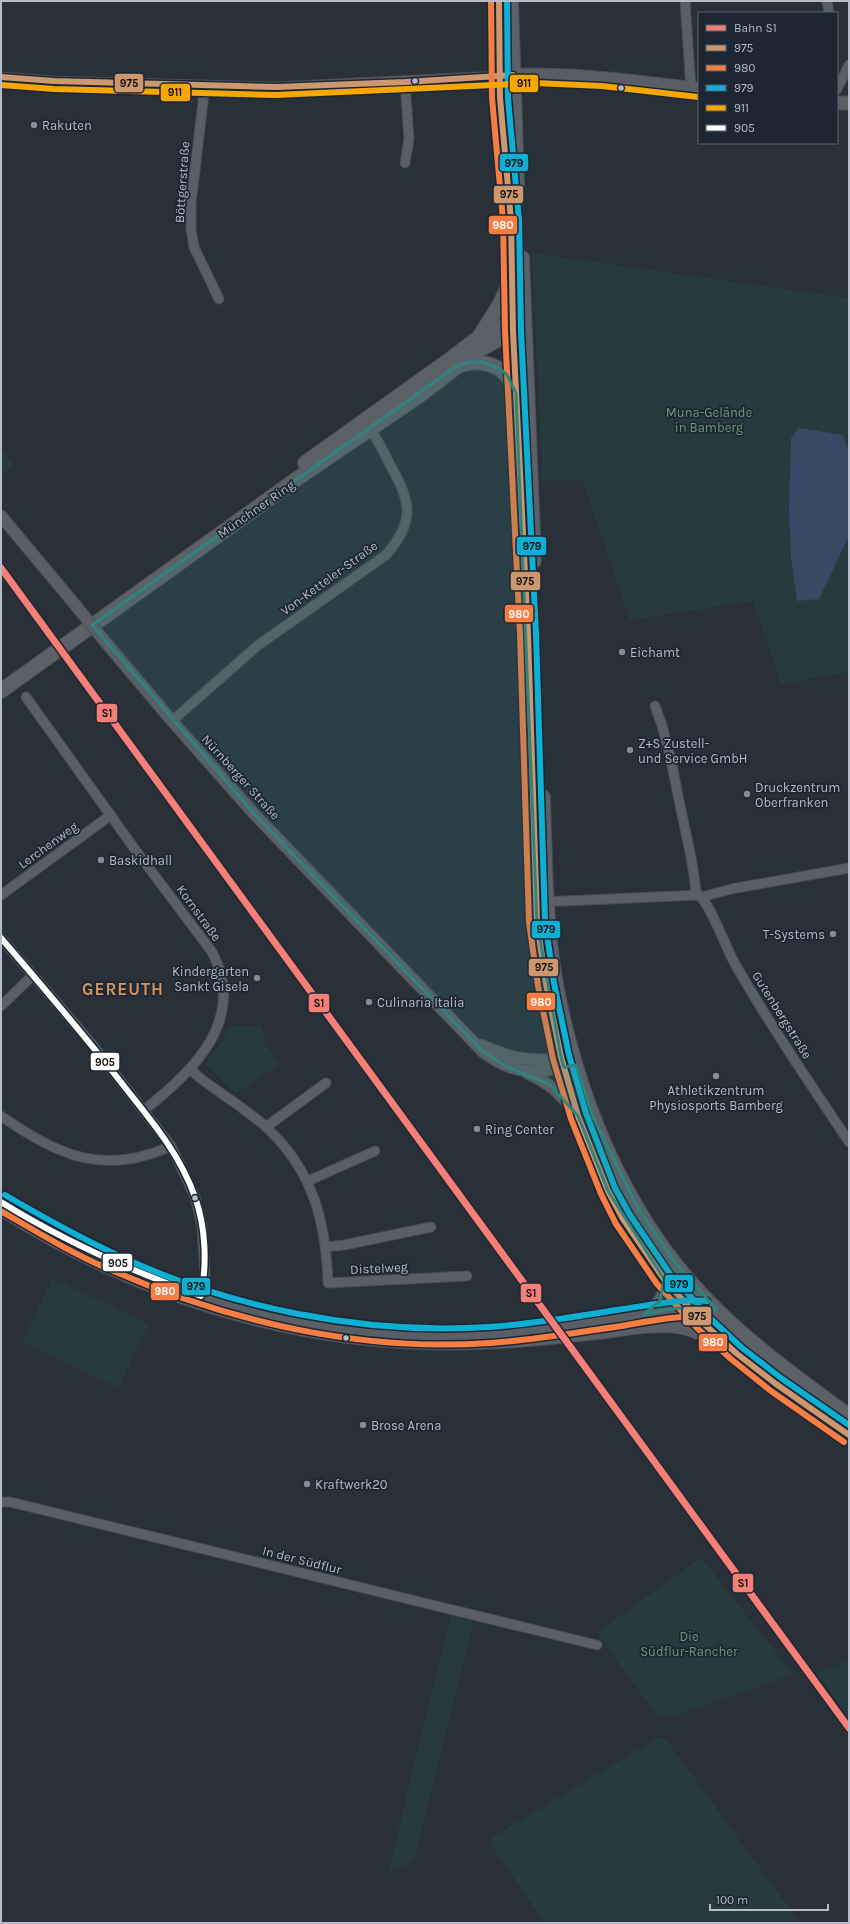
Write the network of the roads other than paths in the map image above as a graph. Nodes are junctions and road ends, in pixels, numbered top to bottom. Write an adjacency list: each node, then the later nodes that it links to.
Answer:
1 (499, 1): 7 (main road)
2 (511, 1): 7 (main road)
3 (685, 1): 12 (street)
4 (827, 1): 5 (street)
5 (829, 12)
6 (849, 66): 11 (street)
7 (506, 76): 9 (street); 12 (main road); 16 (main road); 18 (main road)
8 (1, 77): 10 (street)
9 (405, 82): 10 (street); 15 (street)
10 (205, 85): 17 (street, Böttgerstraße)
11 (838, 87)
12 (695, 88)
13 (838, 103): 14 (main road)
14 (849, 104)
15 (405, 163)
16 (513, 269): 19 (main road); 20 (main road)
17 (219, 299)
18 (524, 313): 19 (main road); 21 (main road)
19 (513, 331): 20 (main road); 21 (main road); 22 (main road, Münchner Ring); 23 (main road)
20 (479, 337): 24 (main road, Münchner Ring)
21 (526, 342): 35 (main road)
22 (458, 365): 23 (main road); 24 (main road, Münchner Ring)
23 (516, 394): 35 (main road)
24 (367, 425): 26 (main road, Münchner Ring); 27 (main road, Münchner Ring); 30 (street, Von-Ketteler-Straße)
25 (1, 516): 30 (street, Nürnberger Straße, bridge)
26 (1, 679)
27 (1, 691)
28 (26, 697): 31 (street, Kornstraße)
29 (655, 706): 34 (street, Gutenbergstraße)
30 (172, 721): 39 (street, Nürnberger Straße)
31 (111, 815): 33 (street, Lerchenweg); 41 (street, Kornstraße)
32 (849, 868): 34 (street)
33 (1, 895)
34 (699, 896): 35 (street); 48 (street, Gutenbergstraße)
35 (542, 902): 40 (main road)
36 (1, 938): 37 (street)
37 (32, 976): 38 (street); 44 (street)
38 (1, 1006)
39 (474, 1043): 40 (street, Nürnberger Straße); 42 (street, Nürnberger Straße)
40 (568, 1061): 42 (street, Nürnberger Straße); 46 (main road); 58 (main road)
41 (190, 1069): 44 (street, Kornstraße); 47 (street, Distelweg)
42 (526, 1072): 46 (street)
43 (326, 1083): 47 (street)
44 (144, 1110): 49 (street)
45 (1, 1116): 49 (street)
46 (578, 1116): 57 (main road)
47 (266, 1127): 51 (street, Distelweg)
48 (849, 1142)
49 (171, 1146): 59 (street)
50 (375, 1151): 51 (street)
51 (308, 1181): 55 (street, Distelweg)
52 (1, 1202): 59 (street)
53 (1, 1210): 63 (street)
54 (431, 1227): 55 (street, Distelweg)
55 (326, 1247): 56 (street, Distelweg)
56 (467, 1276)
57 (664, 1279): 60 (main road); 62 (street)
58 (690, 1281): 60 (street); 61 (main road)
59 (201, 1296): 62 (street)
60 (690, 1308): 61 (street); 62 (street); 63 (street); 64 (main road)
61 (717, 1310): 65 (main road)
62 (644, 1314)
63 (661, 1327): 64 (street)
64 (736, 1353): 66 (main road)
65 (849, 1416)
66 (849, 1435)
67 (1, 1502): 68 (street, In der Südflur)
68 (597, 1645)

